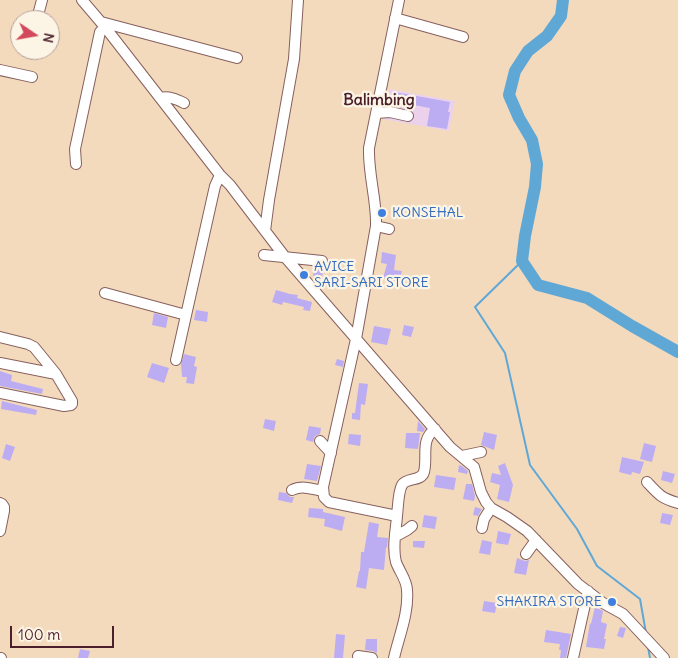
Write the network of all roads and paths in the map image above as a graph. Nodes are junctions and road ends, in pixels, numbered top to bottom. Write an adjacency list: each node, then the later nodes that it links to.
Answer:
1 (82, 0): 5 (street)
2 (298, 0): 18 (street)
3 (399, 0): 4 (street)
4 (396, 18): 6 (street); 12 (street)
5 (103, 25): 7 (street); 10 (street); 14 (street)
6 (464, 37)
7 (237, 58)
8 (0, 70): 9 (street)
9 (32, 77)
10 (160, 98): 11 (street); 15 (street)
11 (184, 103)
12 (376, 113): 13 (street); 16 (street)
13 (408, 116)
14 (76, 164)
15 (220, 175): 18 (street); 23 (street)
16 (376, 226): 17 (street); 25 (street)
17 (389, 229)
18 (265, 231): 20 (street)
19 (264, 255): 20 (street)
20 (285, 257): 21 (street); 25 (street)
21 (322, 261)
22 (105, 293): 23 (street)
23 (186, 315): 26 (street)
24 (0, 337): 28 (street)
25 (356, 339): 30 (street); 33 (street)
26 (176, 360)
27 (0, 363): 28 (street)
28 (56, 374): 29 (street)
29 (0, 394)
30 (435, 429): 34 (street); 41 (street)
31 (320, 441): 33 (street)
32 (481, 452): 34 (street)
33 (331, 454): 37 (street)
34 (462, 456): 40 (street)
35 (647, 482): 39 (street)
36 (292, 490): 37 (street)
37 (324, 492): 41 (street)
38 (0, 503): 44 (street)
39 (678, 503)
40 (491, 508): 43 (street); 46 (street)
41 (397, 516): 45 (street)
42 (412, 526): 45 (street)
43 (482, 528)
44 (0, 531)
45 (396, 536): 51 (street)
46 (536, 540): 47 (street); 48 (street)
47 (526, 554)
48 (588, 591): 52 (street); 53 (street)
49 (358, 656): 50 (street)
50 (372, 658)
51 (394, 658)
52 (573, 658)
53 (664, 658)

